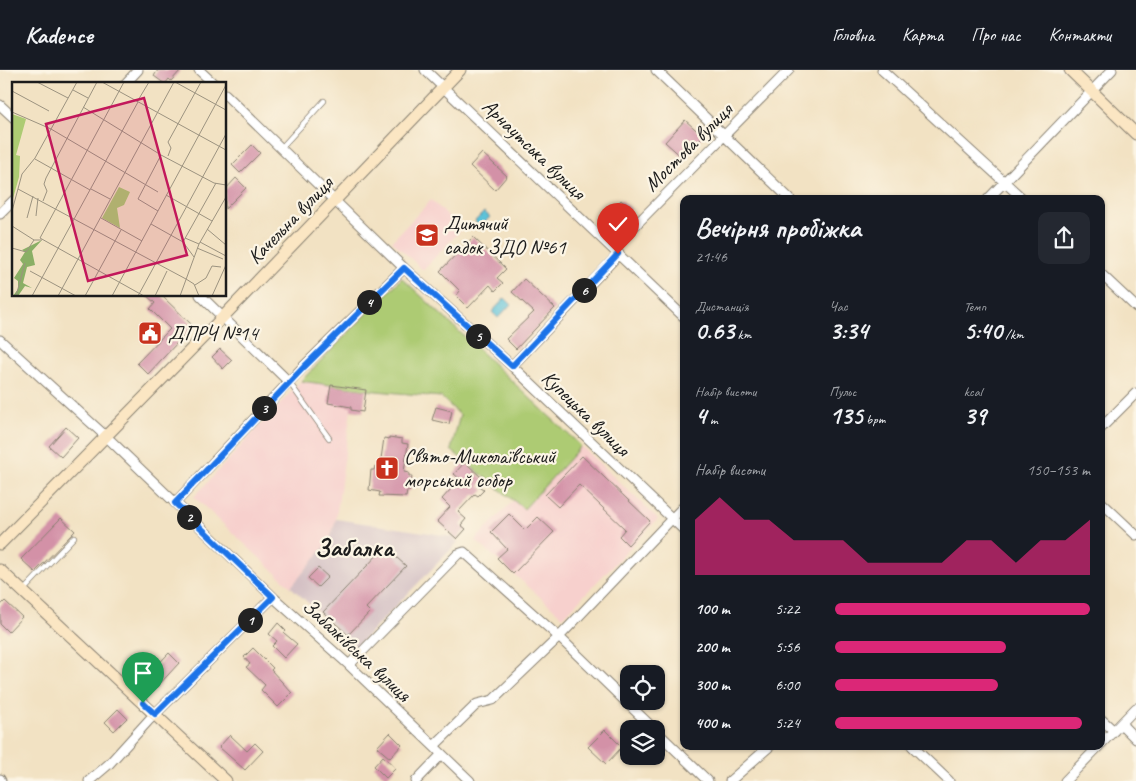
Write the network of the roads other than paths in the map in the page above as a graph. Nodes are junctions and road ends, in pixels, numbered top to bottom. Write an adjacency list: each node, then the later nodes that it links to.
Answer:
1 (138, 70): 10 (street)
2 (199, 70): 11 (street)
3 (426, 70): 12 (street, Арнаутська вулиця)
4 (460, 70): 12 (street, Качельна вулиця)
5 (656, 70): 18 (street)
6 (789, 70): 18 (street, Мостова вулиця)
7 (882, 70): 21 (street)
8 (1070, 70): 13 (street)
9 (1112, 70): 13 (street)
10 (127, 82)
11 (212, 82)
12 (443, 87): 25 (street, Качельна вулиця); 28 (street, Арнаутська вулиця)
13 (1092, 91): 19 (street); 21 (street)
14 (226, 95): 20 (street, Купецька вулиця)
15 (324, 101): 20 (lane)
16 (0, 105): 17 (street)
17 (12, 116)
18 (724, 134): 22 (street); 28 (street, Мостова вулиця)
19 (1136, 134)
20 (280, 148): 25 (street, Купецька вулиця)
21 (1005, 181): 23 (street); 24 (street)
22 (786, 195)
23 (992, 195)
24 (1019, 195)
25 (334, 201): 29 (street, Купецька вулиця); 34 (street, Качельна вулиця)
26 (12, 202): 27 (street)
27 (0, 214)
28 (616, 251): 33 (street, Арнаутська вулиця); 36 (street, Мостова вулиця)
29 (404, 268): 36 (street, Купецька вулиця); 37 (street)
30 (1105, 278): 32 (street)
31 (201, 296): 34 (street)
32 (1136, 307)
33 (680, 312)
34 (223, 317): 37 (street); 40 (street, Качельна вулиця)
35 (0, 340): 40 (street, Забалківська вулиця)
36 (512, 366): 45 (street, Купецька вулиця)
37 (289, 382): 41 (lane); 42 (street)
38 (1136, 393): 39 (street)
39 (1105, 424)
40 (105, 436): 42 (street, Забалківська вулиця); 49 (street, Качельна вулиця)
41 (329, 438)
42 (175, 503): 52 (street, Забалківська вулиця)
43 (1105, 506): 47 (street)
44 (680, 510): 45 (street)
45 (671, 518): 46 (street, Купецька вулиця); 53 (street)
46 (680, 526)
47 (1136, 534)
48 (74, 537): 51 (lane)
49 (0, 544)
50 (0, 570): 51 (street)
51 (23, 592): 56 (street)
52 (273, 597): 54 (street, Забалківська вулиця); 56 (street)
53 (558, 636): 54 (street); 57 (street); 63 (street)
54 (349, 665): 63 (street, Забалківська вулиця)
55 (1136, 708): 59 (street)
56 (155, 714): 68 (street); 69 (street)
57 (645, 720)
58 (1105, 721): 59 (street)
59 (1117, 728): 60 (street); 62 (street)
60 (1136, 739)
61 (665, 740): 72 (street)
62 (1105, 740)
63 (434, 746): 67 (street, Забалківська вулиця)
64 (765, 750): 73 (street)
65 (916, 750): 74 (street)
66 (1095, 750): 75 (street)
67 (442, 754): 70 (street); 71 (street, Забалківська вулиця)
68 (93, 780)
69 (226, 781)
70 (416, 781)
71 (470, 781)
72 (708, 781)
73 (730, 781)
74 (949, 781)
75 (1065, 781)

